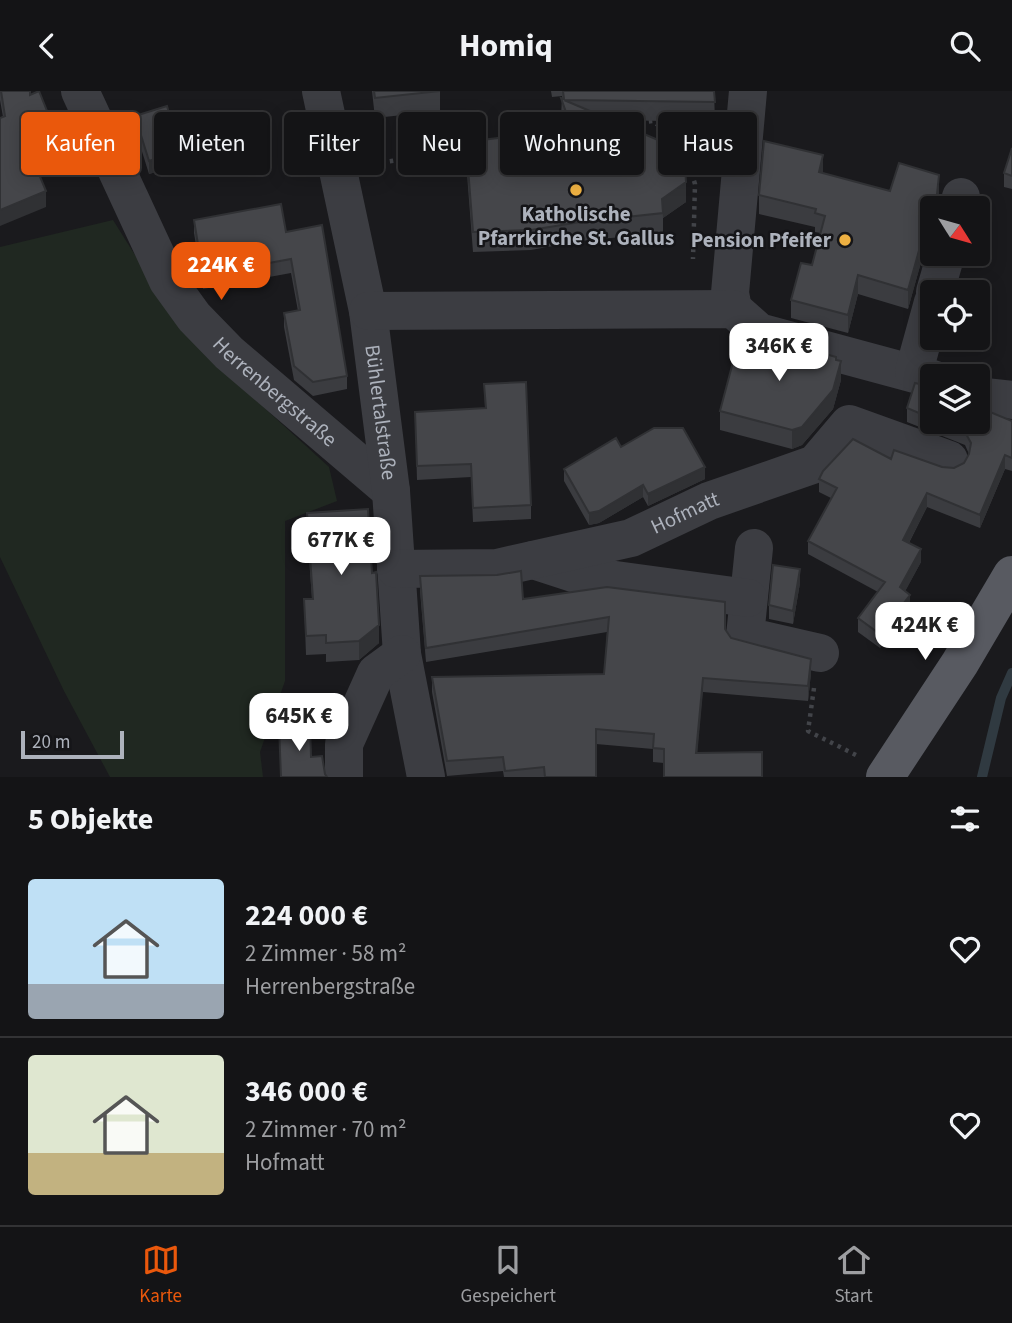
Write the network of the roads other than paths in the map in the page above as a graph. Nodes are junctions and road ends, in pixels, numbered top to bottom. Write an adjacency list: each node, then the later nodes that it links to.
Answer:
1 (80, 91): 10 (street, Herrenbergstraße)
2 (321, 91): 5 (street, Bühlertalstraße)
3 (748, 91): 4 (street)
4 (731, 301): 5 (street); 6 (street)
5 (368, 311): 10 (street, Bühlertalstraße)
6 (920, 374)
7 (990, 397): 8 (street)
8 (1012, 400)
9 (949, 460): 12 (street, Hofmatt)
10 (391, 491): 13 (street, Bühlertalstraße)
11 (754, 548): 15 (street)
12 (531, 560): 13 (street, Hofmatt); 15 (street)
13 (396, 569): 17 (street, Bühlertalstraße)
14 (1012, 575): 18 (main road)
15 (748, 598): 16 (street)
16 (820, 653)
17 (402, 654): 19 (street); 20 (street, Bühlertalstraße)
18 (887, 773)
19 (344, 777)
20 (426, 777)

